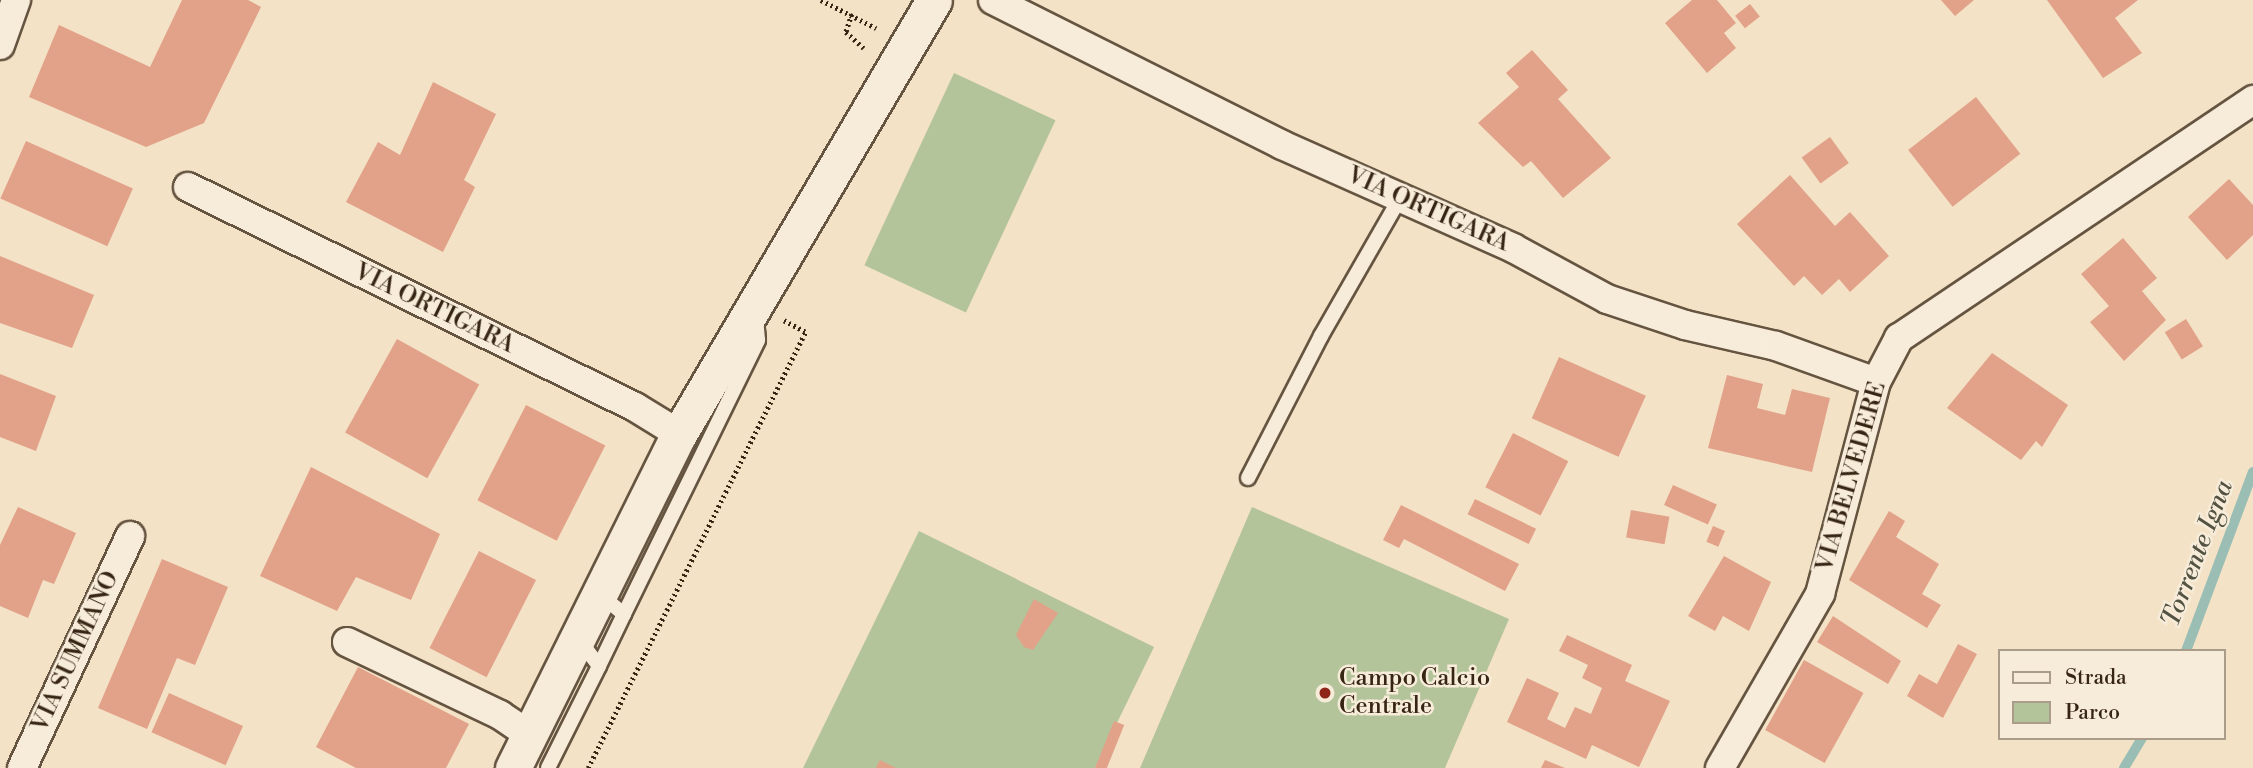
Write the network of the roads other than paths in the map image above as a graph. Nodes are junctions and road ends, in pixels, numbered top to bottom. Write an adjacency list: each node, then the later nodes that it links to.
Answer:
1 (16, 0): 4 (street)
2 (934, 0): 8 (street)
3 (993, 0): 7 (street, VIA ORTIGARA)
4 (0, 45)
5 (2253, 100): 9 (street, VIA BELVEDERE)
6 (188, 187): 10 (street, VIA ORTIGARA)
7 (1400, 198): 9 (street, VIA ORTIGARA); 11 (lane)
8 (764, 310): 10 (street); 13 (lane)
9 (1876, 382): 20 (street, VIA BELVEDERE)
10 (679, 434): 13 (street)
11 (1248, 478)
12 (131, 536): 17 (street, VIA SUMMANO)
13 (612, 605): 15 (street)
14 (347, 642): 16 (street)
15 (588, 652): 16 (street); 19 (lane)
16 (530, 735): 18 (street)
17 (22, 768)
18 (513, 768)
19 (548, 768)
20 (1720, 768)

